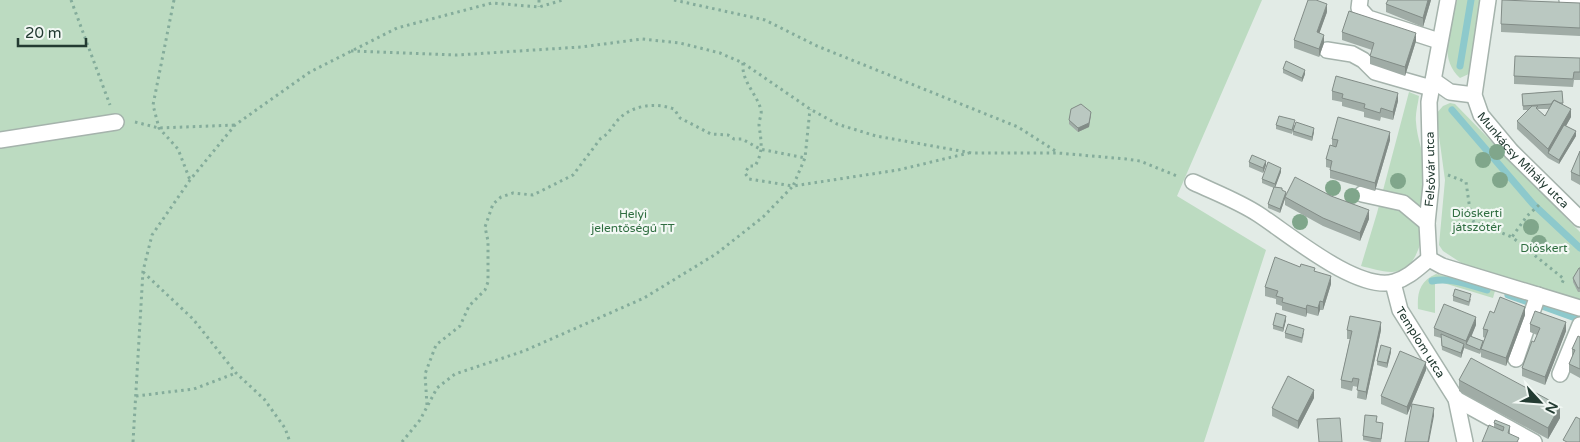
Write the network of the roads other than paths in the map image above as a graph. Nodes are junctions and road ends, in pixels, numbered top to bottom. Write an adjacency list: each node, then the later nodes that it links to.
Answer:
1 (1360, 0): 6 (street)
2 (1448, 0): 6 (street, Felsővár utca)
3 (1488, 0): 9 (street)
4 (1567, 0): 5 (street)
5 (1580, 0)
6 (1439, 41): 8 (street, Felsővár utca)
7 (1327, 50): 8 (street)
8 (1431, 90): 9 (street); 15 (street, Felsővár utca)
9 (1474, 95): 14 (street, Munkácsy Mihály utca)
10 (116, 122): 11 (street)
11 (0, 140)
12 (1193, 182): 17 (street)
13 (1362, 194): 15 (street)
14 (1580, 220)
15 (1427, 223): 16 (street, Felsővár utca)
16 (1429, 259): 17 (street); 18 (street)
17 (1393, 282): 23 (street, Templom utca)
18 (1538, 295): 19 (street); 21 (street)
19 (1580, 308)
20 (1580, 325): 22 (street)
21 (1516, 359)
22 (1560, 374)
23 (1456, 399): 24 (street, Templom utca); 25 (street, Templom utca)
24 (1465, 442)
25 (1534, 442)

